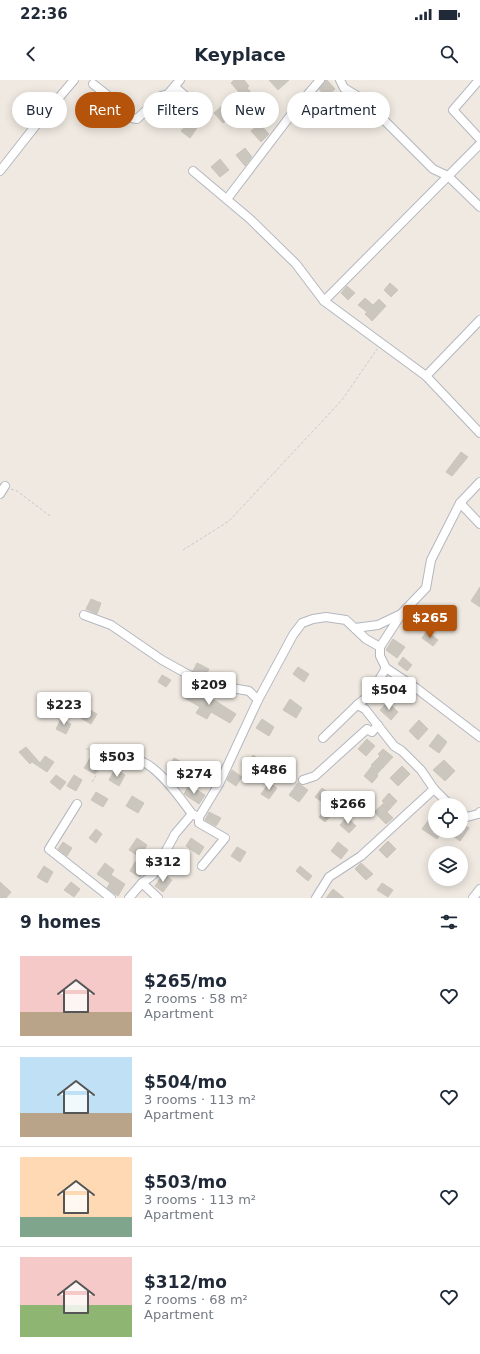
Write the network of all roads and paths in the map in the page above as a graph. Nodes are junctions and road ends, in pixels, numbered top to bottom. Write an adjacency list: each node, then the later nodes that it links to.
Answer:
1 (74, 80): 10 (street)
2 (320, 80): 13 (street)
3 (340, 80): 12 (street)
4 (479, 80): 8 (street)
5 (92, 81): 6 (street)
6 (178, 83): 7 (street)
7 (184, 92)
8 (480, 139)
9 (480, 144): 12 (street)
10 (0, 171)
11 (194, 171): 13 (street)
12 (448, 176): 14 (street); 15 (street)
13 (227, 199): 15 (street)
14 (480, 207)
15 (324, 301): 17 (street)
16 (480, 320): 18 (street)
17 (381, 342): 18 (street); 26 (path)
18 (426, 376): 19 (street)
19 (480, 433)
20 (480, 482): 23 (street)
21 (6, 486): 22 (street); 24 (path)
22 (0, 494)
23 (460, 503): 25 (street); 27 (street)
24 (50, 516)
25 (480, 524)
26 (183, 550)
27 (402, 613): 29 (street); 30 (street)
28 (84, 615): 32 (street)
29 (355, 628): 30 (street); 32 (street)
30 (380, 647): 31 (street)
31 (386, 668): 33 (street); 36 (street)
32 (258, 700): 45 (street)
33 (357, 705): 34 (street); 35 (street)
34 (378, 725): 39 (street); 41 (street)
35 (323, 738)
36 (480, 738)
37 (86, 749): 38 (path)
38 (107, 756): 40 (path); 45 (street)
39 (303, 780)
40 (92, 782)
41 (434, 789): 42 (street); 53 (street)
42 (443, 798)
43 (77, 804): 50 (street)
44 (480, 812): 46 (street)
45 (196, 816): 47 (street); 48 (street)
46 (468, 817)
47 (202, 866)
48 (142, 882): 51 (street); 52 (street)
49 (480, 889): 54 (street)
50 (111, 898)
51 (129, 898)
52 (158, 898)
53 (316, 898)
54 (473, 898)

